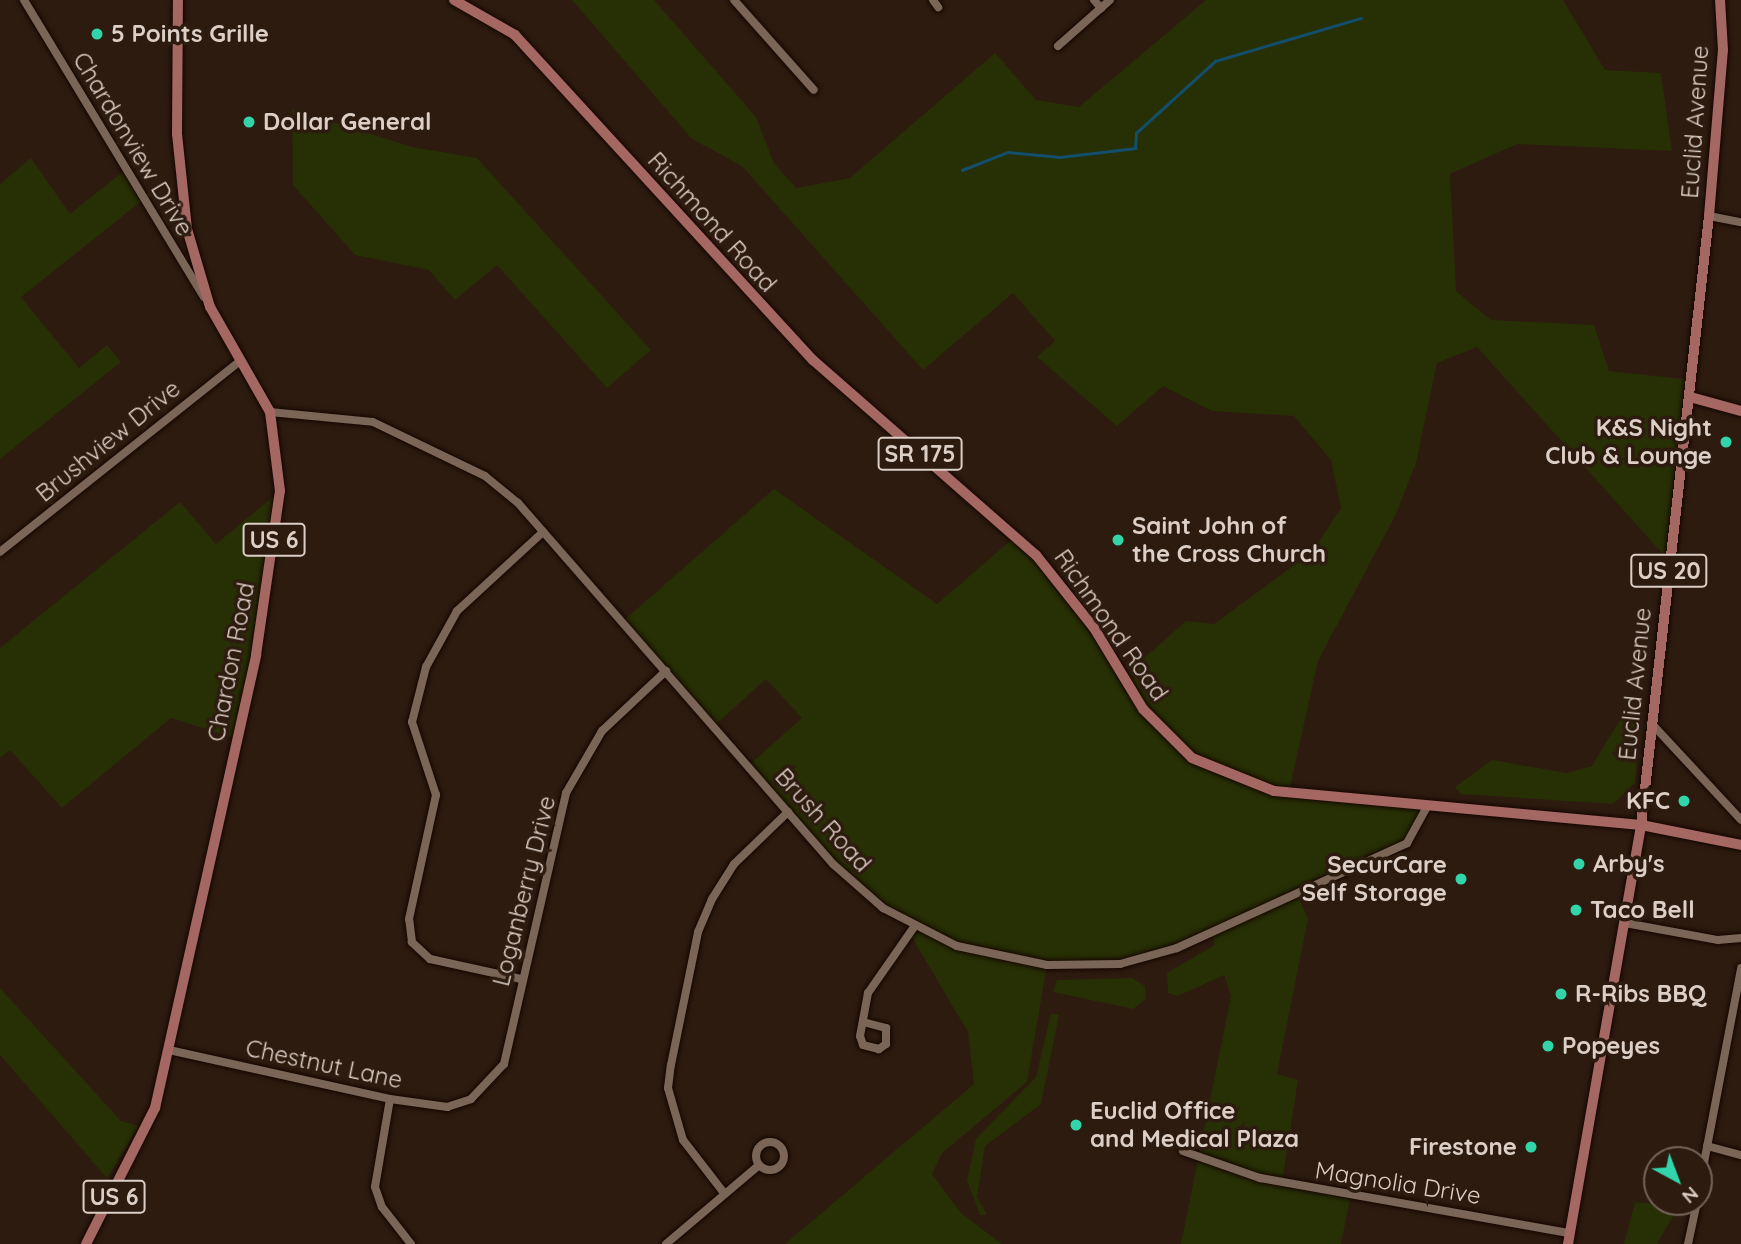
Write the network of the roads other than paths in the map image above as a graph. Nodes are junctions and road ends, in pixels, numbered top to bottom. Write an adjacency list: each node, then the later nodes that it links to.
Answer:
1 (24, 0): 13 (street, Chardonview Drive)
2 (178, 0): 13 (main road, Chardon Road / US 6)
3 (454, 0): 22 (main road, Richmond Road / SR 175)
4 (734, 0): 10 (street)
5 (1094, 0): 8 (street)
6 (1110, 0): 8 (street)
7 (1720, 0): 11 (main road, Euclid Avenue / US 20)
8 (1101, 8): 9 (street)
9 (1058, 46)
10 (814, 90)
11 (1709, 216): 12 (street); 15 (main road, Euclid Avenue / US 20)
12 (1741, 222)
13 (210, 307): 14 (main road, Chardon Road / US 6)
14 (240, 361): 17 (main road, Chardon Road / US 6); 19 (street, Brushview Drive)
15 (1690, 397): 16 (main road); 21 (main road, Euclid Avenue / US 20)
16 (1741, 411)
17 (270, 412): 18 (street, Brush Road); 34 (main road, Chardon Road / US 6)
18 (543, 532): 20 (street, Brush Road); 31 (street)
19 (0, 552)
20 (666, 671): 23 (street, Brush Road); 31 (street, Loganberry Drive)
21 (1651, 723): 24 (street); 25 (main road, Euclid Avenue / US 20)
22 (1428, 805): 25 (main road, Richmond Road / SR 175); 28 (street, Brush Road)
23 (788, 812): 28 (street, Brush Road); 42 (street)
24 (1741, 820)
25 (1641, 825): 26 (main road, SR 175); 27 (main road, Euclid Avenue / US 20)
26 (1741, 845)
27 (1625, 923): 29 (street); 44 (main road, Euclid Avenue / US 20)
28 (914, 927): 33 (street)
29 (1741, 937)
30 (1741, 968): 32 (street)
31 (521, 979): 36 (street, Loganberry Drive)
32 (1740, 980): 37 (street)
33 (867, 1023)
34 (169, 1050): 35 (street, Chestnut Lane); 45 (main road, Chardon Road / US 6)
35 (390, 1099): 36 (street, Chestnut Lane); 46 (street)
36 (471, 1099)
37 (1707, 1146)
38 (1713, 1148): 40 (street)
39 (1183, 1152): 44 (street, Magnolia Drive)
40 (1741, 1155)
41 (758, 1165): 42 (street)
42 (724, 1193): 47 (street)
43 (1693, 1216): 48 (street)
44 (1569, 1239)
45 (86, 1244)
46 (411, 1244)
47 (666, 1244)
48 (1688, 1244)

